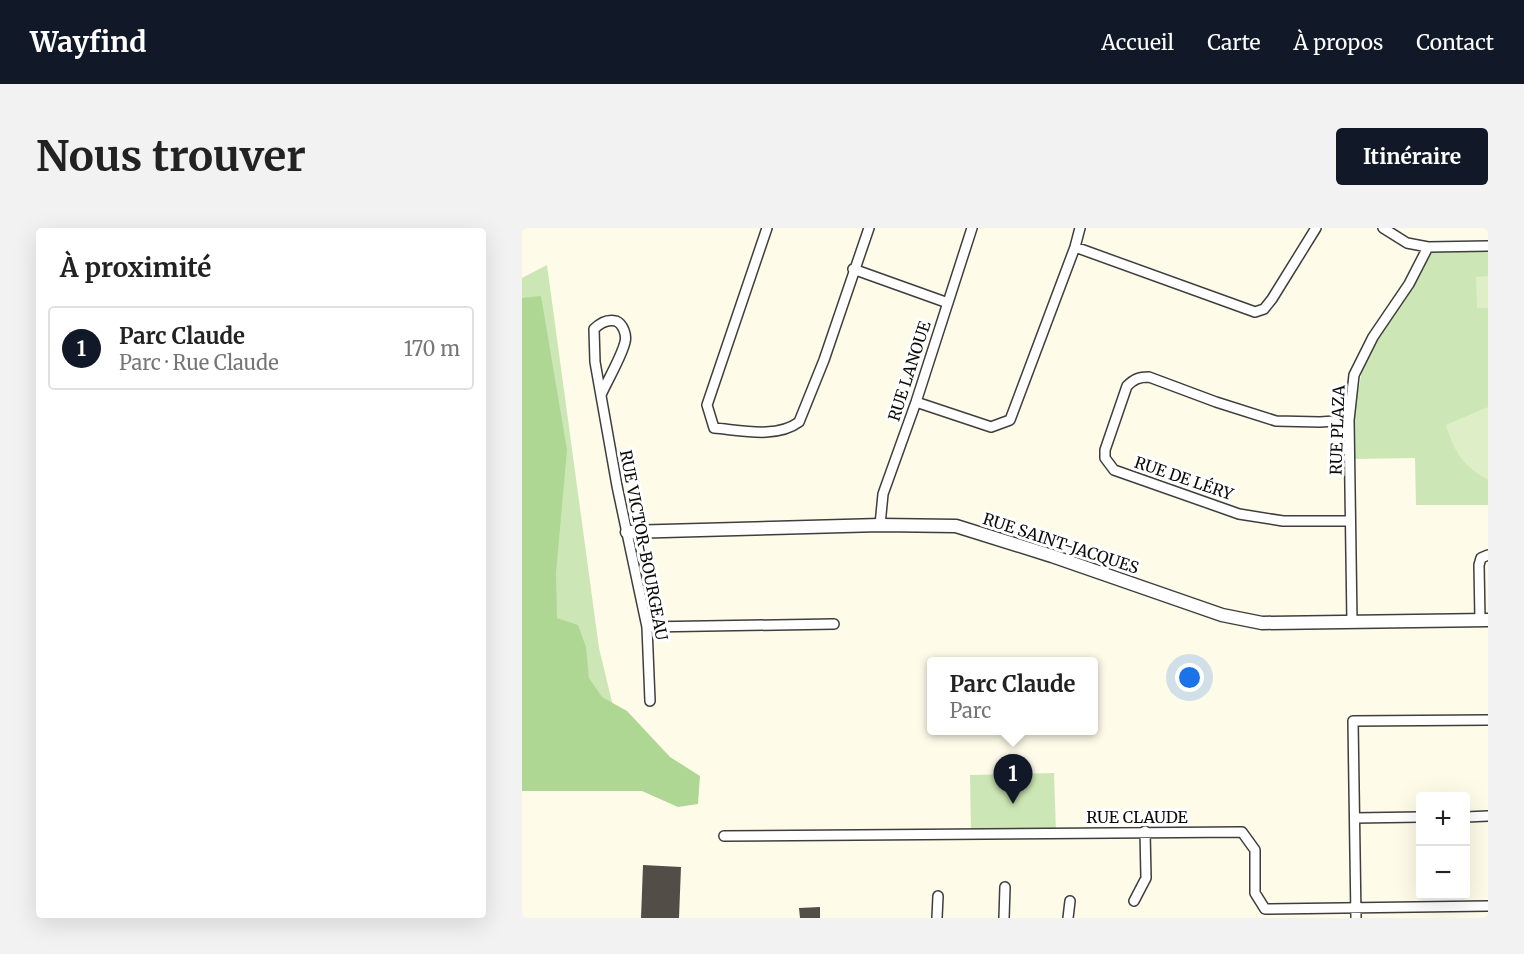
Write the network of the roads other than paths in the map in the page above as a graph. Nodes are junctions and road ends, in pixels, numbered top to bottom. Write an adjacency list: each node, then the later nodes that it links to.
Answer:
1 (767, 228): 10 (street)
2 (869, 228): 10 (street)
3 (972, 228): 11 (street, RUE LANOUE)
4 (1080, 228): 8 (street)
5 (1316, 228): 8 (street)
6 (1383, 228): 9 (street)
7 (1488, 246): 9 (street)
8 (1075, 247): 13 (street)
9 (1428, 248): 14 (street, RUE PLAZA)
10 (854, 269): 11 (street)
11 (948, 303): 13 (street, RUE LANOUE)
12 (601, 395): 12 (street, RUE VICTOR-BOURGEAU); 17 (street, RUE VICTOR-BOURGEAU)
13 (915, 402): 16 (street, RUE LANOUE)
14 (1349, 420): 15 (street, RUE PLAZA); 15 (street, RUE DE LÉRY)
15 (1350, 521): 20 (street, RUE PLAZA)
16 (880, 525): 17 (street, RUE SAINT-JACQUES); 20 (street, RUE SAINT-JACQUES)
17 (627, 532): 22 (street, RUE VICTOR-BOURGEAU)
18 (1488, 555): 19 (street, RUE SAINT-JACQUES)
19 (1484, 620): 20 (street, RUE SAINT-JACQUES)
20 (1352, 622)
21 (834, 624): 22 (street)
22 (647, 627): 23 (street, RUE VICTOR-BOURGEAU)
23 (650, 701)
24 (1488, 720): 28 (street)
25 (1488, 816): 27 (street)
26 (1416, 817): 28 (street)
27 (1470, 817)
28 (1355, 818): 36 (street)
29 (1145, 831): 30 (street, RUE CLAUDE); 34 (street); 36 (street, RUE CLAUDE)
30 (724, 836)
31 (1005, 887): 38 (street)
32 (938, 896): 37 (street)
33 (1070, 901): 39 (street)
34 (1134, 901)
35 (1488, 906): 36 (street, RUE CLAUDE)
36 (1356, 913)
37 (937, 918)
38 (1004, 918)
39 (1068, 918)

